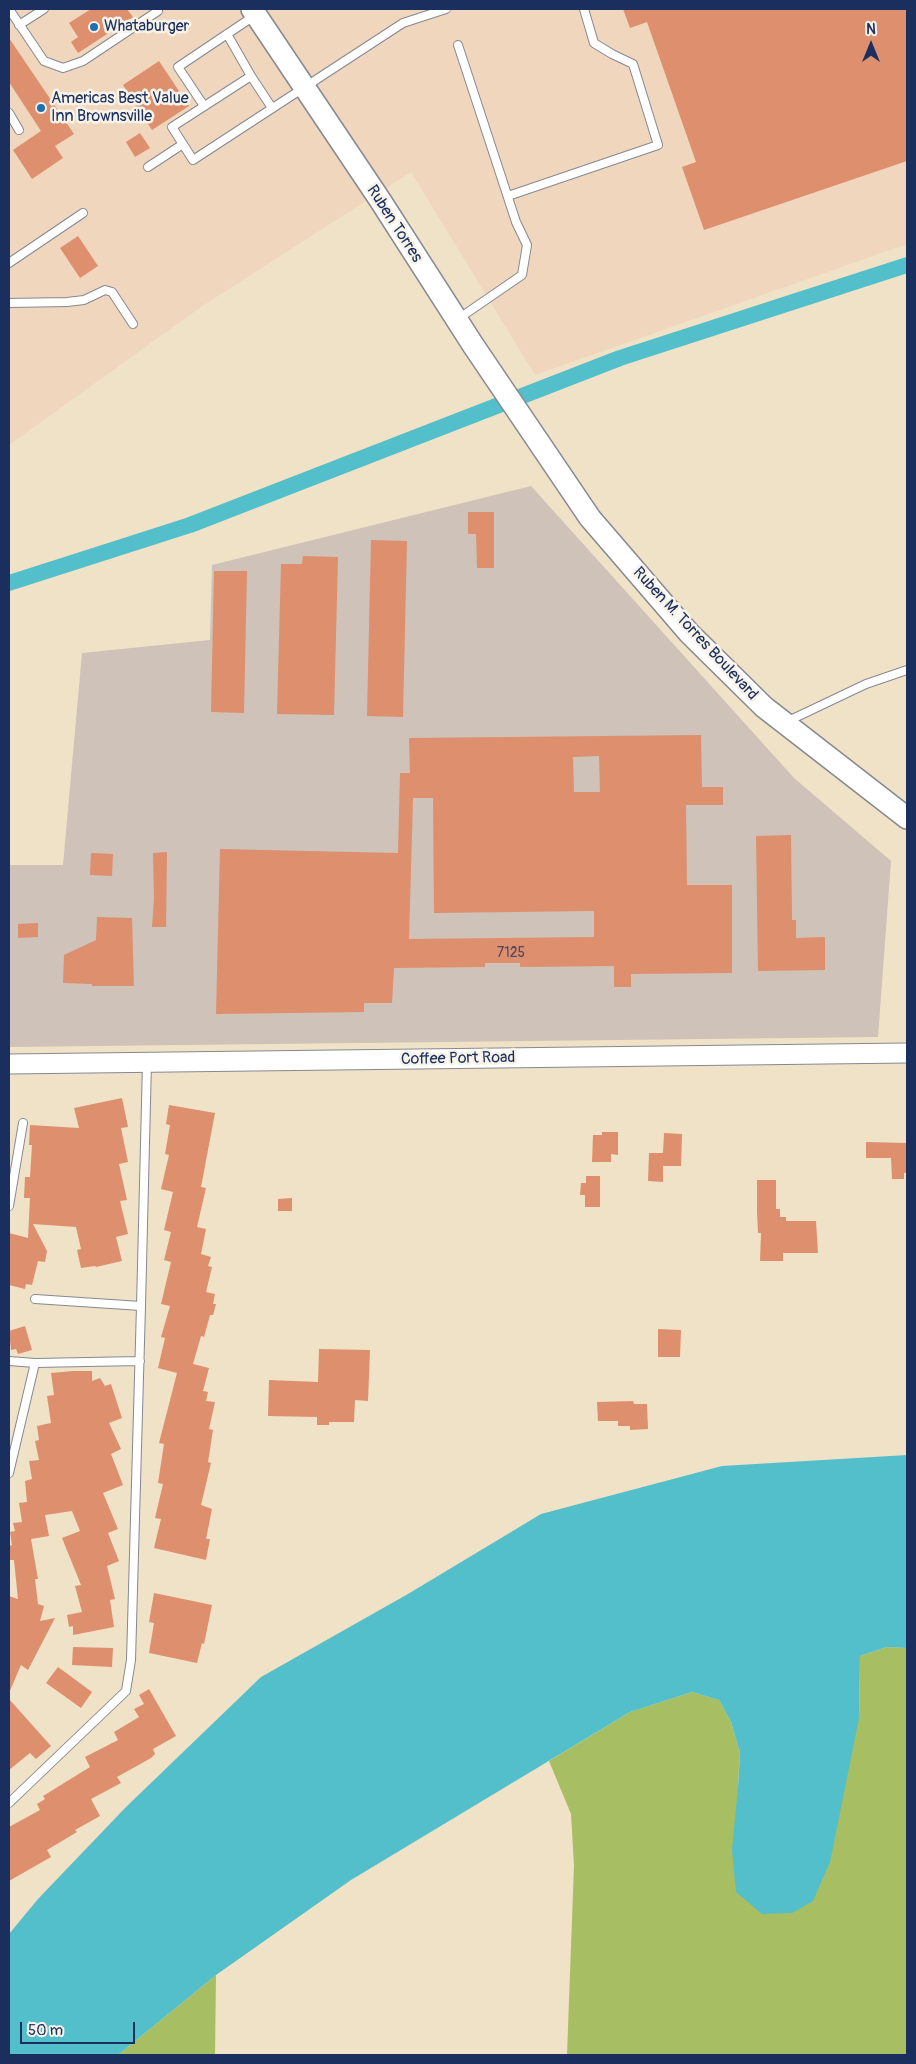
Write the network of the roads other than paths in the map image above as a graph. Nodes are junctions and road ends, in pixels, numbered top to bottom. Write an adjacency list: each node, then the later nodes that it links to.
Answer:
1 (9, 9): 7 (lane)
2 (44, 9): 7 (lane)
3 (158, 9): 7 (lane)
4 (444, 9): 11 (lane)
5 (584, 9): 18 (lane)
6 (254, 12): 8 (lane); 11 (main road, Ruben Torres)
7 (20, 25)
8 (226, 34): 10 (lane); 12 (lane)
9 (458, 45): 18 (lane)
10 (251, 76): 12 (lane); 13 (lane)
11 (303, 88): 13 (lane); 22 (main road, Ruben Torres)
12 (204, 106): 16 (lane)
13 (272, 108): 16 (lane)
14 (9, 113): 15 (lane)
15 (19, 130)
16 (183, 144): 17 (lane)
17 (148, 167)
18 (508, 196): 22 (lane)
19 (83, 213): 20 (lane)
20 (9, 263)
21 (9, 303): 23 (lane)
22 (457, 320): 24 (main road, Ruben Torres)
23 (133, 324)
24 (537, 439): 26 (main road, Ruben M. Torres Boulevard)
25 (907, 670): 26 (lane)
26 (784, 723): 27 (main road, Ruben M. Torres Boulevard)
27 (907, 818)
28 (907, 1053): 29 (street, Coffee Port Road)
29 (147, 1062): 30 (street, Coffee Port Road); 34 (lane)
30 (9, 1064)
31 (23, 1123): 32 (lane)
32 (9, 1206)
33 (35, 1298): 34 (lane)
34 (141, 1306): 36 (lane)
35 (9, 1361): 37 (lane)
36 (140, 1361): 37 (lane); 39 (lane)
37 (35, 1363): 38 (lane)
38 (9, 1473)
39 (9, 1803)

